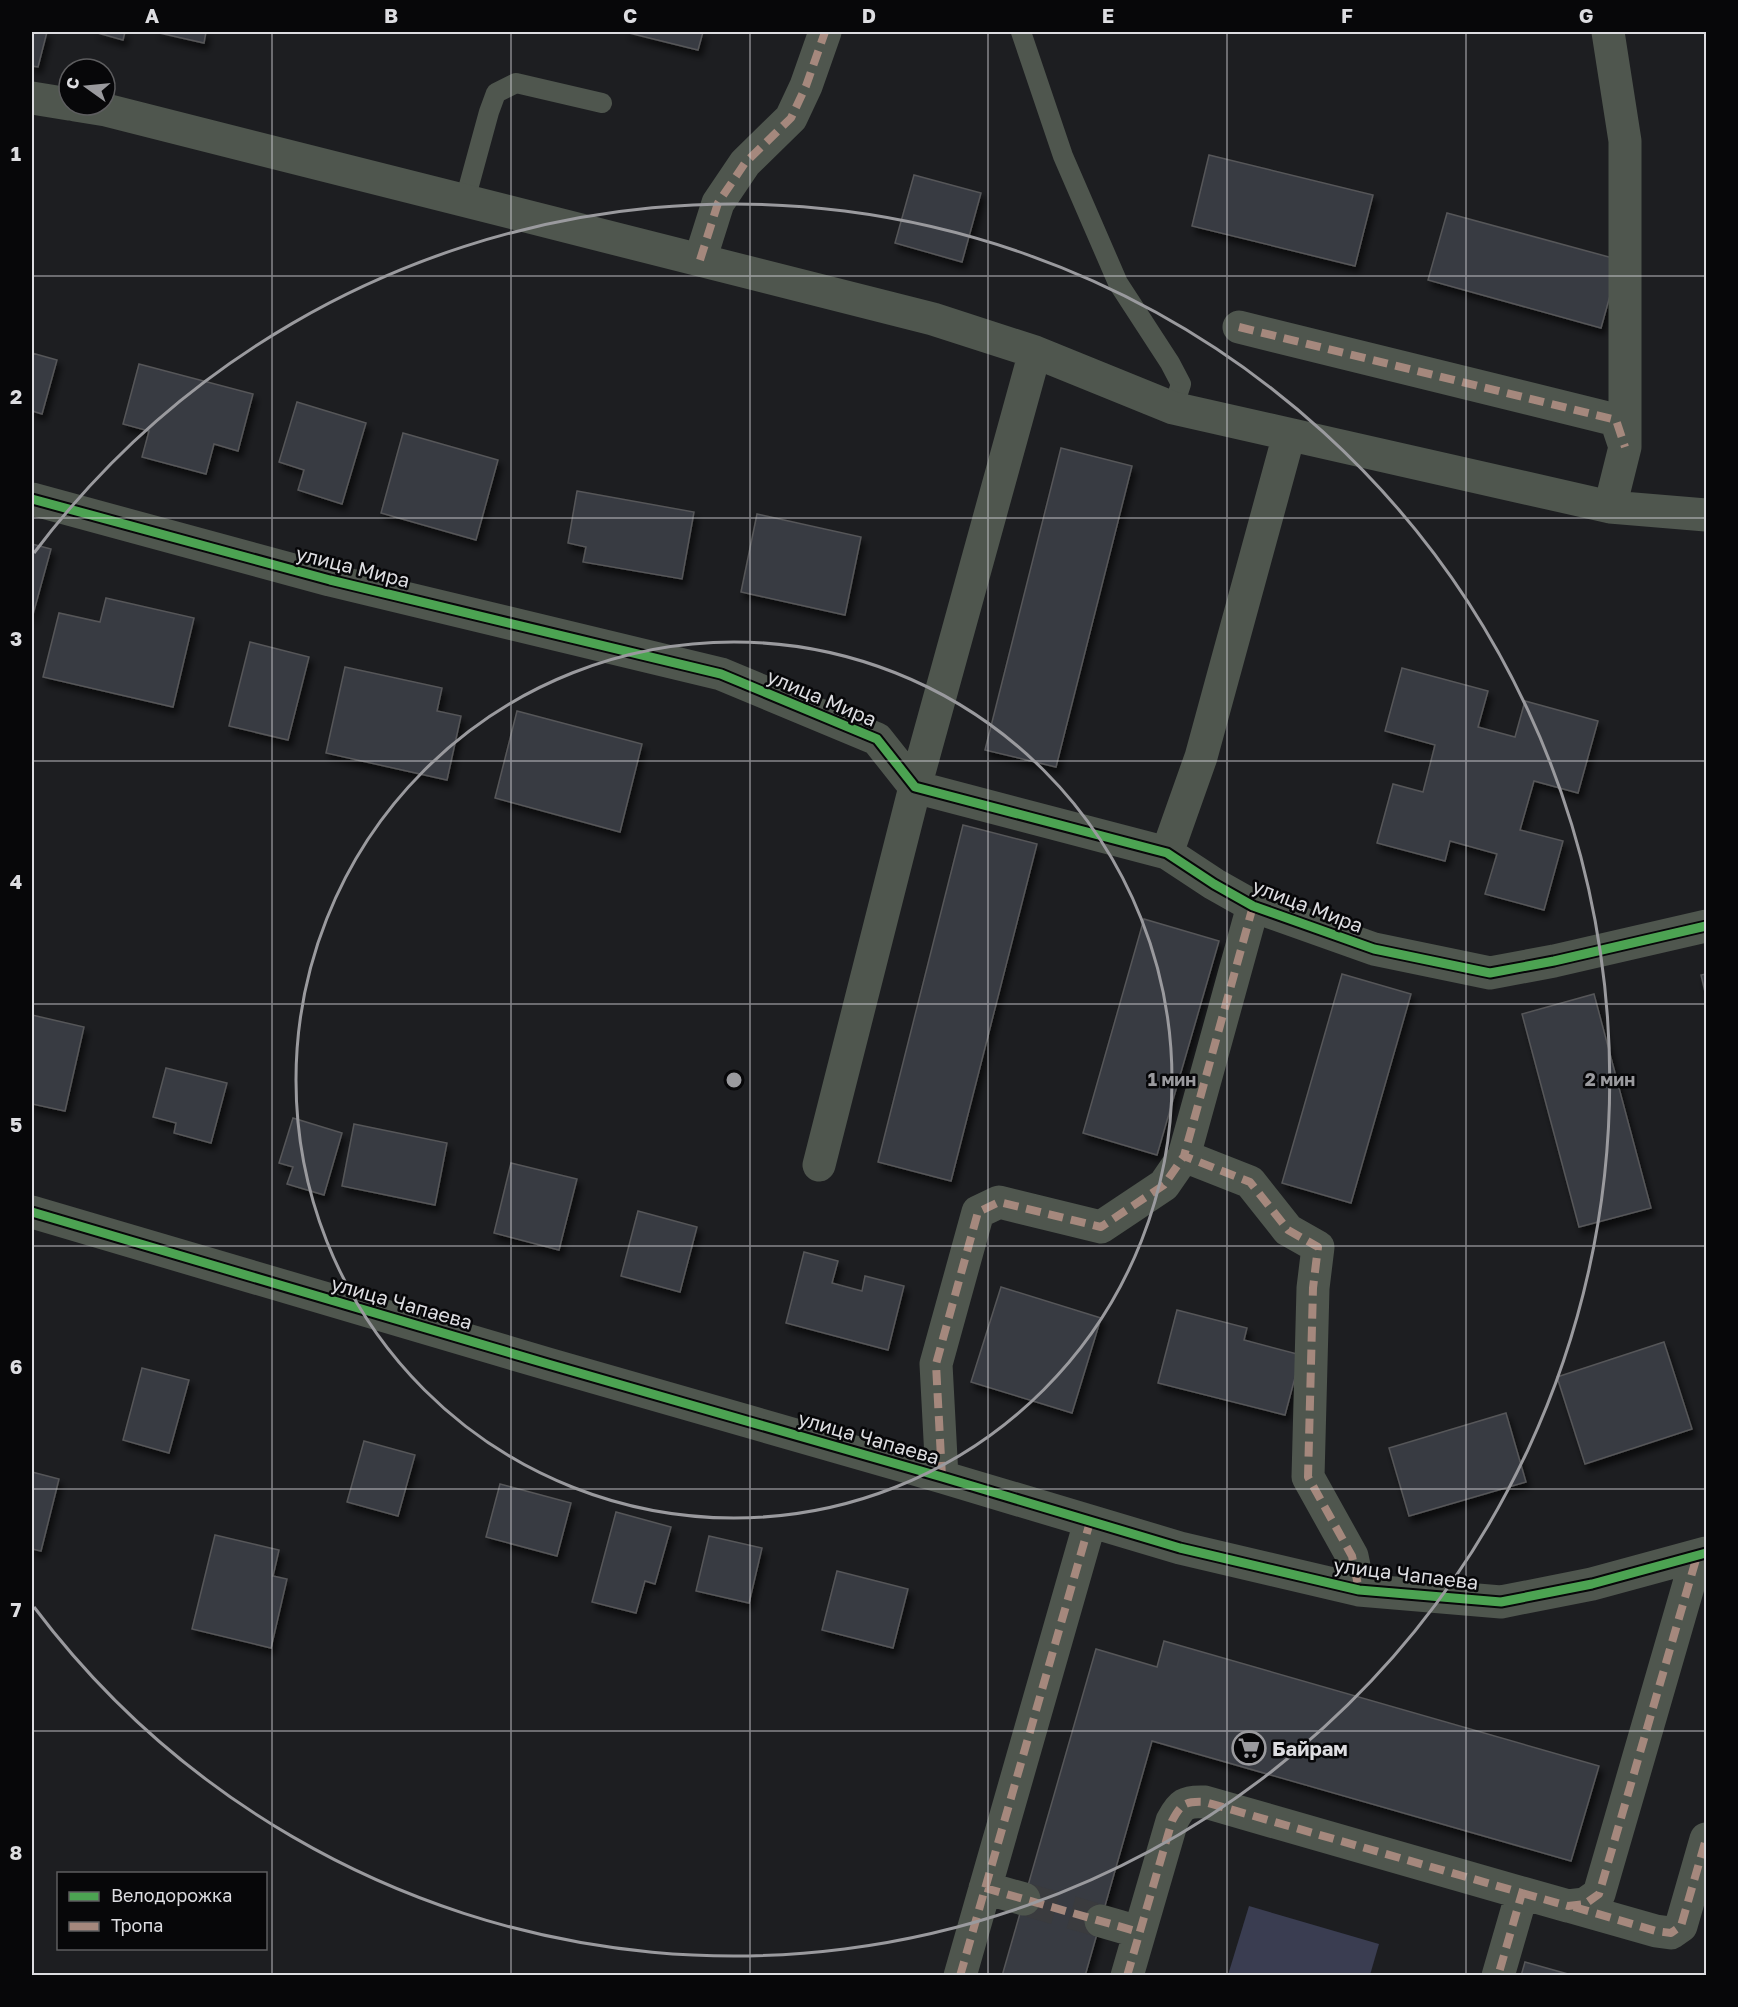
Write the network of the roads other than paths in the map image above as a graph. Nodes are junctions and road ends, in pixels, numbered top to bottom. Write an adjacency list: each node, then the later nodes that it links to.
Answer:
1 (825, 32): 9 (street)
2 (1021, 32): 12 (lane)
3 (1608, 32): 14 (street)
4 (32, 98): 5 (street)
5 (57, 102)
6 (602, 103): 8 (lane)
7 (117, 113): 8 (street)
8 (465, 200): 9 (street)
9 (700, 260): 11 (street)
10 (1239, 327): 14 (street)
11 (1035, 352): 12 (street); 18 (street)
12 (1173, 408): 13 (street)
13 (1289, 435): 16 (street); 19 (street)
14 (1625, 447): 16 (street)
15 (32, 499): 18 (street, улица Мира)
16 (1610, 507): 17 (street)
17 (1707, 515)
18 (915, 787): 19 (street, улица Мира); 23 (street)
19 (1167, 853): 20 (street, улица Мира)
20 (1253, 906): 21 (street, улица Мира); 22 (street)
21 (1707, 926)
22 (1184, 1156): 25 (street); 28 (street)
23 (819, 1165)
24 (32, 1212): 25 (street, улица Чапаева)
25 (942, 1477): 26 (street, улица Чапаева)
26 (1090, 1522): 28 (street, улица Чапаева); 30 (street)
27 (1702, 1555): 28 (street, улица Чапаева); 33 (street)
28 (1359, 1590)
29 (1707, 1839): 33 (street)
30 (985, 1888): 32 (street); 36 (street)
31 (1522, 1893): 33 (street); 35 (street); 38 (street)
32 (1024, 1899)
33 (1568, 1906)
34 (1101, 1921): 35 (street)
35 (1139, 1932): 37 (street)
36 (960, 1976)
37 (1127, 1976)
38 (1498, 1976)

